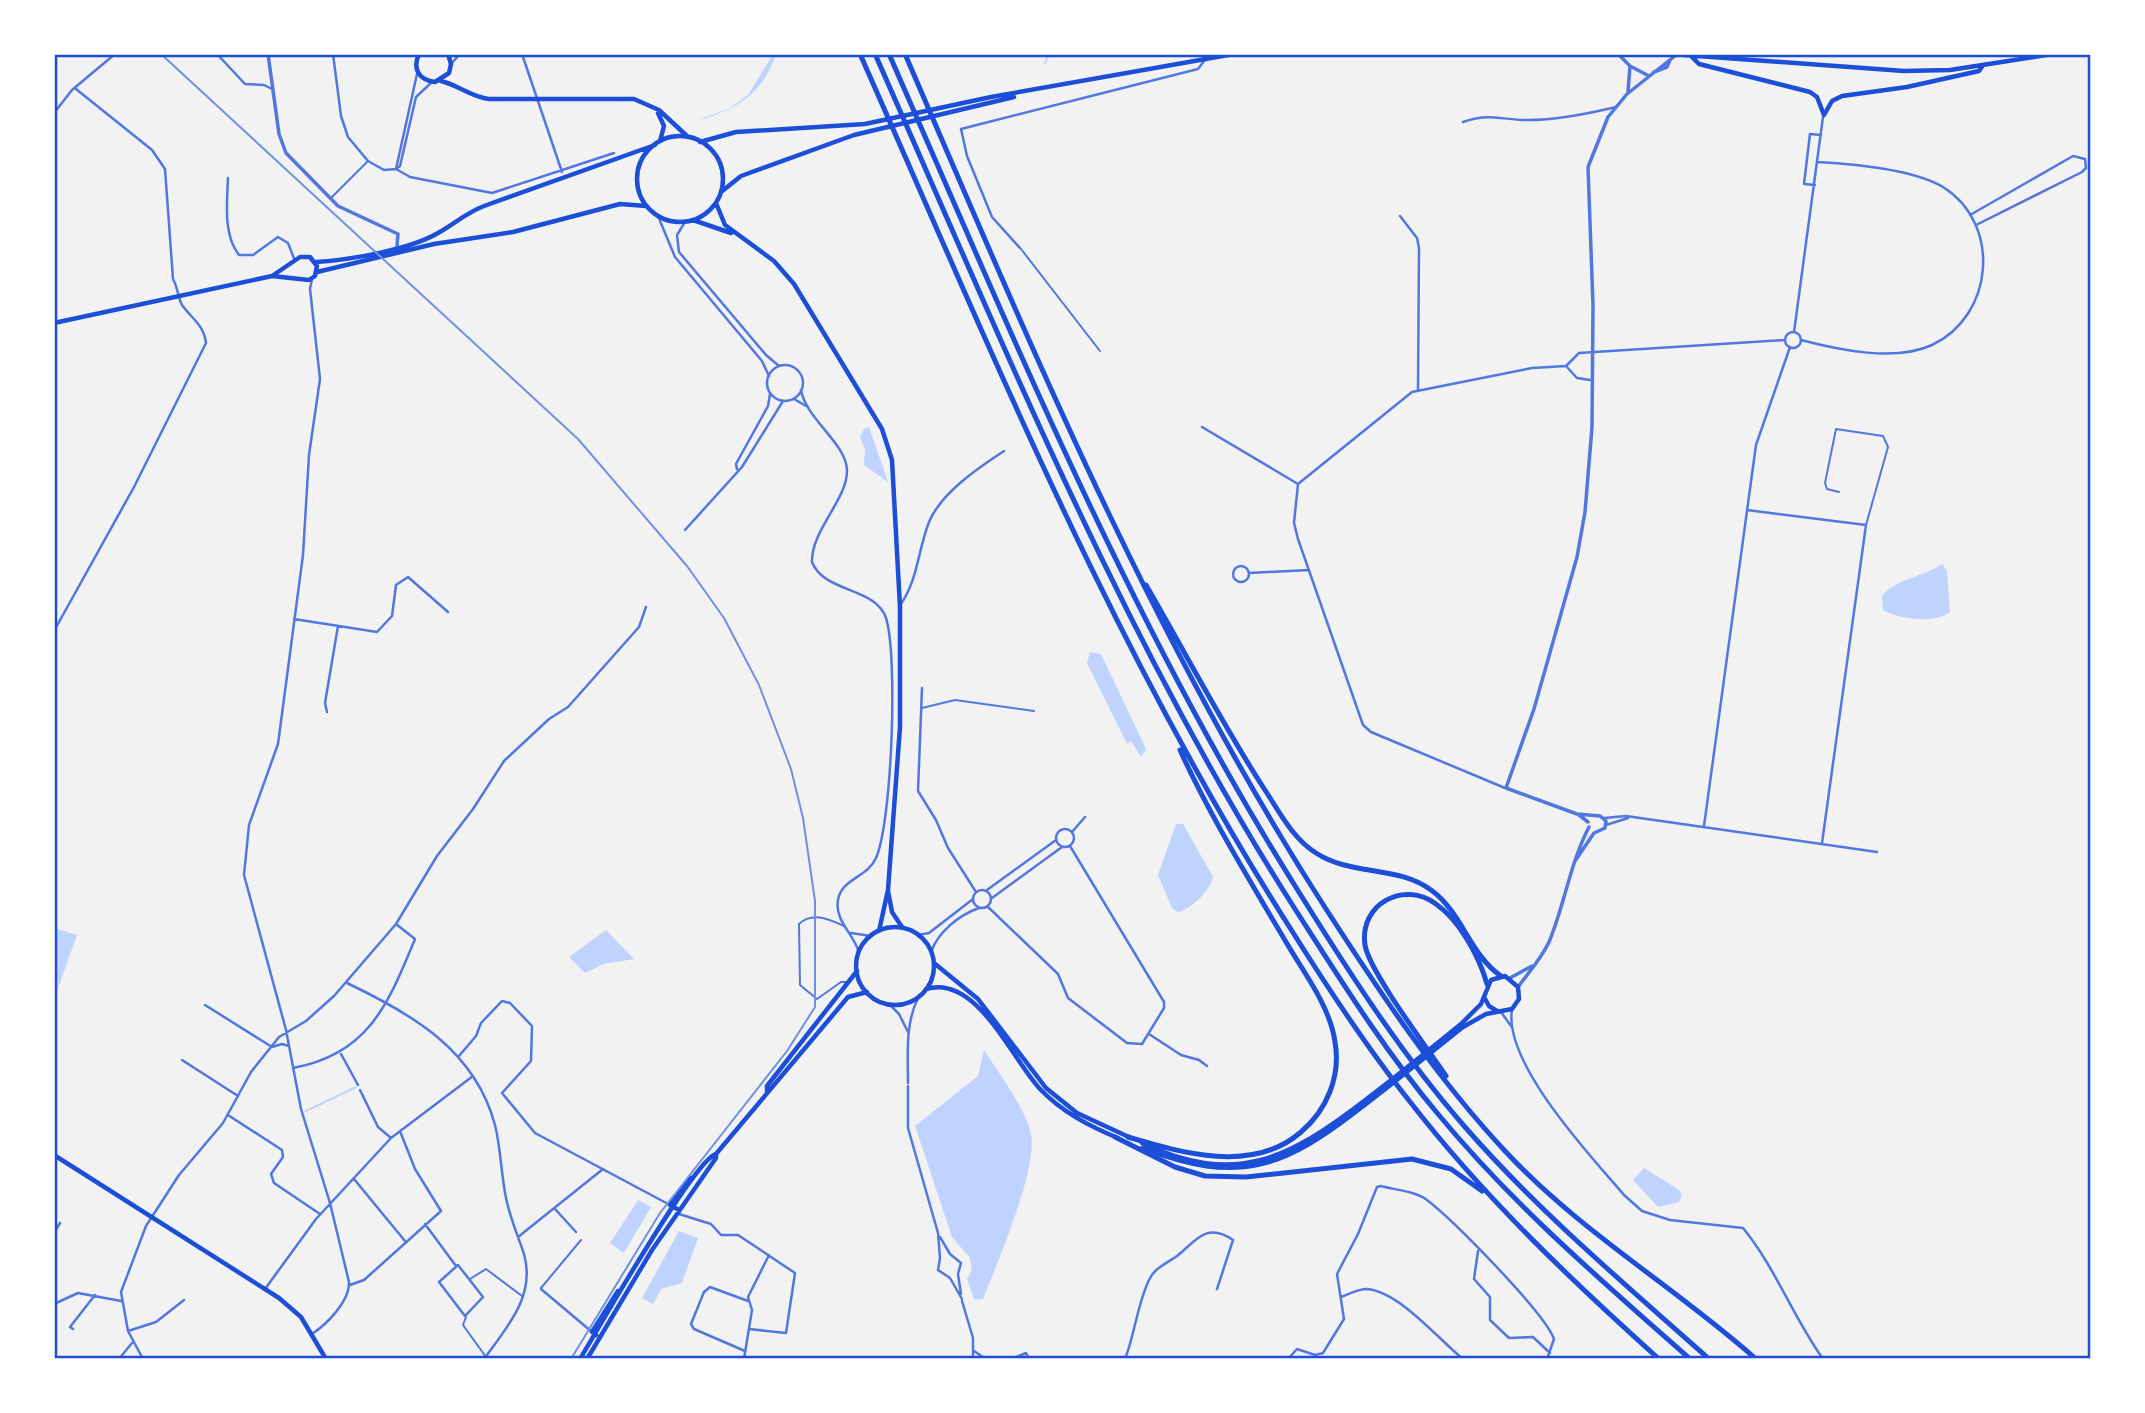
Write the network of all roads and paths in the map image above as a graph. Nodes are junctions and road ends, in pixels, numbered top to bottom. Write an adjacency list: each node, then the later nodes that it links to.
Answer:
1 (115, 54): 29 (street)
2 (217, 54): 30 (street)
3 (268, 54): 30 (street)
4 (333, 54): 44 (street)
5 (418, 54): 24 (main road)
6 (448, 54): 22 (main road)
7 (460, 54): 22 (street)
8 (522, 54): 47 (street)
9 (860, 54): 110 (highway)
10 (876, 54): 254 (highway)
11 (889, 54): 255 (highway)
12 (905, 54): 97 (highway)
13 (1234, 54): 20 (main road)
14 (1618, 54): 23 (street)
15 (2053, 54): 21 (main road)
16 (1677, 55): 18 (main road); 19 (main road)
17 (1710, 56): 19 (main road); 21 (main road)
18 (1670, 57): 25 (street)
19 (1691, 57): 37 (main road)
20 (1204, 60): 31 (main road); 62 (street)
21 (1983, 65): 37 (main road)
22 (451, 66): 26 (main road); 28 (main road)
23 (1630, 66): 25 (street); 32 (street)
24 (417, 72): 27 (main road); 35 (street)
25 (1649, 76): 32 (street)
26 (441, 81): 27 (main road); 28 (main road)
27 (432, 82): 35 (street)
28 (457, 85): 33 (main road)
29 (76, 89): 36 (street); 71 (street)
30 (273, 90): 51 (street)
31 (1026, 93): 41 (main road); 50 (main road)
32 (1628, 94): 34 (street)
33 (650, 105): 40 (main road); 42 (main road)
34 (1616, 107): 38 (street); 78 (street)
35 (412, 108): 46 (street)
36 (54, 113)
37 (1824, 115): 39 (street)
38 (1463, 122)
39 (1821, 135): 45 (street); 49 (street)
40 (688, 137): 41 (main road); 42 (main road)
41 (700, 142): 50 (main road)
42 (657, 143): 53 (main road); 61 (main road)
43 (614, 153): 47 (street)
44 (368, 161): 46 (street); 51 (street)
45 (1818, 162): 49 (street); 54 (street)
46 (396, 169): 47 (street)
47 (562, 172)
48 (228, 178): 63 (street)
49 (1815, 185): 73 (street)
50 (721, 192): 52 (main road)
51 (330, 199): 61 (street)
52 (716, 203): 57 (main road); 60 (main road)
53 (646, 206): 55 (main road); 65 (main road)
54 (1970, 215): 59 (street); 59 (street)
55 (657, 216): 58 (main road); 81 (street)
56 (1400, 216): 84 (street)
57 (693, 220): 58 (main road); 60 (main road)
58 (685, 222): 79 (street)
59 (1976, 225): 75 (street)
60 (735, 234): 101 (main road)
61 (397, 246): 64 (main road)
62 (1020, 248): 77 (street)
63 (296, 261): 64 (main road); 66 (main road); 67 (main road)
64 (316, 262): 65 (main road)
65 (317, 272): 68 (main road)
66 (272, 276): 67 (main road); 71 (main road)
67 (298, 278): 69 (main road)
68 (312, 278): 69 (main road); 70 (street)
69 (305, 281): 70 (street)
70 (310, 289): 103 (street)
71 (180, 295): 72 (main road); 105 (street)
72 (54, 323)
73 (1794, 332): 74 (street); 75 (street)
74 (1785, 340): 76 (street); 78 (street)
75 (1801, 340): 76 (street)
76 (1790, 347): 94 (street)
77 (1100, 351)
78 (1591, 352): 80 (street); 82 (street)
79 (779, 366): 81 (street); 83 (street)
80 (1566, 366): 82 (street); 84 (street)
81 (769, 376): 85 (street)
82 (1590, 380): 111 (street)
83 (801, 390): 86 (street); 88 (street)
84 (1418, 390): 92 (street)
85 (770, 394): 87 (street); 91 (street)
86 (794, 399): 87 (street); 88 (street)
87 (783, 401): 91 (street)
88 (807, 407): 136 (street)
89 (1202, 427): 92 (street)
90 (1004, 451): 101 (street)
91 (737, 469): 96 (street)
92 (1298, 484): 98 (street)
93 (1839, 492): 95 (street)
94 (1747, 510): 95 (street); 119 (street)
95 (1866, 525): 123 (street)
96 (685, 530)
97 (1121, 542): 147 (highway); 182 (highway)
98 (1309, 570): 99 (street); 111 (street)
99 (1249, 573): 99 (street)
100 (646, 607): 135 (street)
101 (900, 607): 128 (main road)
102 (448, 612): 104 (street)
103 (294, 619): 104 (street); 165 (street)
104 (338, 626): 109 (street)
105 (54, 631)
106 (922, 688): 107 (street)
107 (921, 708): 108 (street); 130 (street)
108 (1034, 711)
109 (327, 712)
110 (1162, 712): 185 (highway); 193 (highway)
111 (1506, 788): 112 (street)
112 (1577, 814): 113 (street); 117 (street)
113 (1594, 816): 116 (street); 117 (street)
114 (1085, 817): 120 (street)
115 (1632, 817): 116 (street); 118 (street); 119 (street)
116 (1604, 818): 118 (street)
117 (1588, 825): 121 (street); 127 (street)
118 (1606, 825): 121 (street)
119 (1704, 826): 123 (street)
120 (1072, 832): 122 (street); 124 (street)
121 (1594, 833): 127 (street)
122 (1056, 840): 125 (street); 129 (street)
123 (1822, 843): 126 (street)
124 (1070, 846): 125 (street); 167 (street)
125 (1062, 847): 131 (street)
126 (1877, 852)
127 (1571, 865): 145 (street)
128 (888, 890): 137 (main road); 138 (main road)
129 (986, 890): 130 (street); 131 (street)
130 (976, 892): 132 (street)
131 (992, 898): 133 (street)
132 (973, 899): 134 (street); 140 (street)
133 (988, 907): 134 (street); 167 (street)
134 (979, 908): 142 (street)
135 (396, 924): 150 (street); 157 (street)
136 (845, 926): 139 (street); 149 (street)
137 (903, 928): 138 (main road); 140 (main road)
138 (879, 931): 141 (main road)
139 (851, 933): 141 (street); 143 (street)
140 (918, 935): 142 (main road)
141 (871, 936): 143 (main road)
142 (932, 952): 144 (main road)
143 (859, 953): 146 (main road)
144 (934, 963): 153 (main road); 185 (main road)
145 (1534, 965): 148 (street); 152 (street)
146 (857, 971): 149 (main road); 154 (main road)
147 (1501, 976): 148 (main road); 151 (main road)
148 (1510, 978): 152 (main road)
149 (849, 982): 160 (main road)
150 (347, 983): 157 (street); 165 (street)
151 (1487, 984): 155 (main road); 182 (highway)
152 (1518, 987): 161 (main road)
153 (926, 989): 156 (main road); 186 (main road)
154 (867, 992): 158 (main road); 163 (main road)
155 (1484, 996): 162 (main road); 168 (main road)
156 (918, 998): 158 (main road); 166 (street)
157 (386, 1003): 171 (street); 172 (street)
158 (889, 1004): 166 (street)
159 (205, 1005): 170 (street)
160 (825, 1009): 163 (main road); 179 (main road)
161 (1511, 1009): 162 (main road); 164 (street)
162 (1499, 1011): 164 (street); 168 (main road)
163 (831, 1016): 179 (main road)
164 (1512, 1027): 257 (street)
165 (286, 1030): 169 (street); 170 (street)
166 (908, 1032): 203 (street)
167 (1150, 1034): 174 (street)
168 (1446, 1039): 180 (main road)
169 (289, 1046): 170 (street); 175 (street)
170 (272, 1048): 181 (street)
171 (341, 1054): 175 (street); 177 (street)
172 (458, 1056): 176 (street); 191 (street)
173 (182, 1060): 181 (street)
174 (1207, 1066)
175 (293, 1068): 194 (street)
176 (473, 1076): 184 (street); 204 (street)
177 (358, 1086)
178 (360, 1090): 187 (street)
179 (767, 1091): 188 (main road)
180 (1377, 1094): 185 (main road); 186 (main road)
181 (238, 1096): 183 (street)
182 (1465, 1105): 256 (highway)
183 (228, 1115): 197 (street); 198 (street)
184 (400, 1130): 187 (street); 200 (street)
185 (1128, 1136)
186 (1115, 1137): 193 (highway)
187 (391, 1138): 192 (street)
188 (716, 1154): 190 (main road); 195 (main road)
189 (55, 1155): 198 (main road)
190 (701, 1167): 195 (main road); 195 (main road)
191 (603, 1168): 195 (street); 196 (street)
192 (354, 1179): 194 (street); 206 (street)
193 (1490, 1198): 253 (highway)
194 (330, 1203): 197 (street); 215 (street)
195 (675, 1208): 209 (street); 232 (main road); 232 (main road)
196 (555, 1209): 201 (street); 204 (street)
197 (320, 1214): 216 (street)
198 (151, 1217): 216 (main road); 224 (street)
199 (60, 1223): 202 (street)
200 (425, 1224): 206 (street); 211 (street)
201 (576, 1232)
202 (54, 1233)
203 (938, 1233): 208 (street); 210 (street)
204 (518, 1237): 238 (street)
205 (581, 1240): 217 (street)
206 (405, 1241): 215 (street)
207 (1479, 1250): 221 (street); 236 (street); 236 (street)
208 (950, 1254): 210 (street); 212 (street)
209 (769, 1255): 225 (street); 229 (street)
210 (940, 1258): 213 (street)
211 (456, 1267): 214 (street); 227 (street)
212 (958, 1274): 213 (street); 222 (street)
213 (950, 1278): 222 (street)
214 (470, 1280): 220 (street); 227 (street)
215 (350, 1286): 231 (street)
216 (265, 1289): 231 (main road)
217 (541, 1289): 232 (street)
218 (1217, 1289): 249 (street)
219 (95, 1295): 224 (street); 226 (street); 228 (street)
220 (522, 1296)
221 (1341, 1297): 237 (street); 251 (street)
222 (962, 1299): 235 (street)
223 (184, 1300): 230 (street)
224 (121, 1301): 230 (street)
225 (748, 1301): 229 (street); 234 (street)
226 (54, 1304)
227 (466, 1316): 238 (street)
228 (73, 1329)
229 (749, 1329): 234 (street)
230 (128, 1331): 233 (street)
231 (312, 1334): 241 (main road)
232 (596, 1335): 242 (main road); 243 (main road)
233 (132, 1343): 239 (street); 240 (street)
234 (745, 1351): 244 (street)
235 (973, 1351): 245 (street); 246 (street)
236 (1549, 1353): 252 (street)
237 (1318, 1357): 250 (street)
238 (485, 1358)
239 (119, 1359)
240 (143, 1359)
241 (326, 1359)
242 (580, 1359)
243 (587, 1359)
244 (744, 1359)
245 (973, 1359)
246 (986, 1359)
247 (1011, 1359): 248 (street)
248 (1029, 1359)
249 (1125, 1359)
250 (1288, 1359)
251 (1463, 1359)
252 (1547, 1359)
253 (1659, 1359)
254 (1690, 1359)
255 (1709, 1359)
256 (1756, 1359)
257 (1823, 1359)

